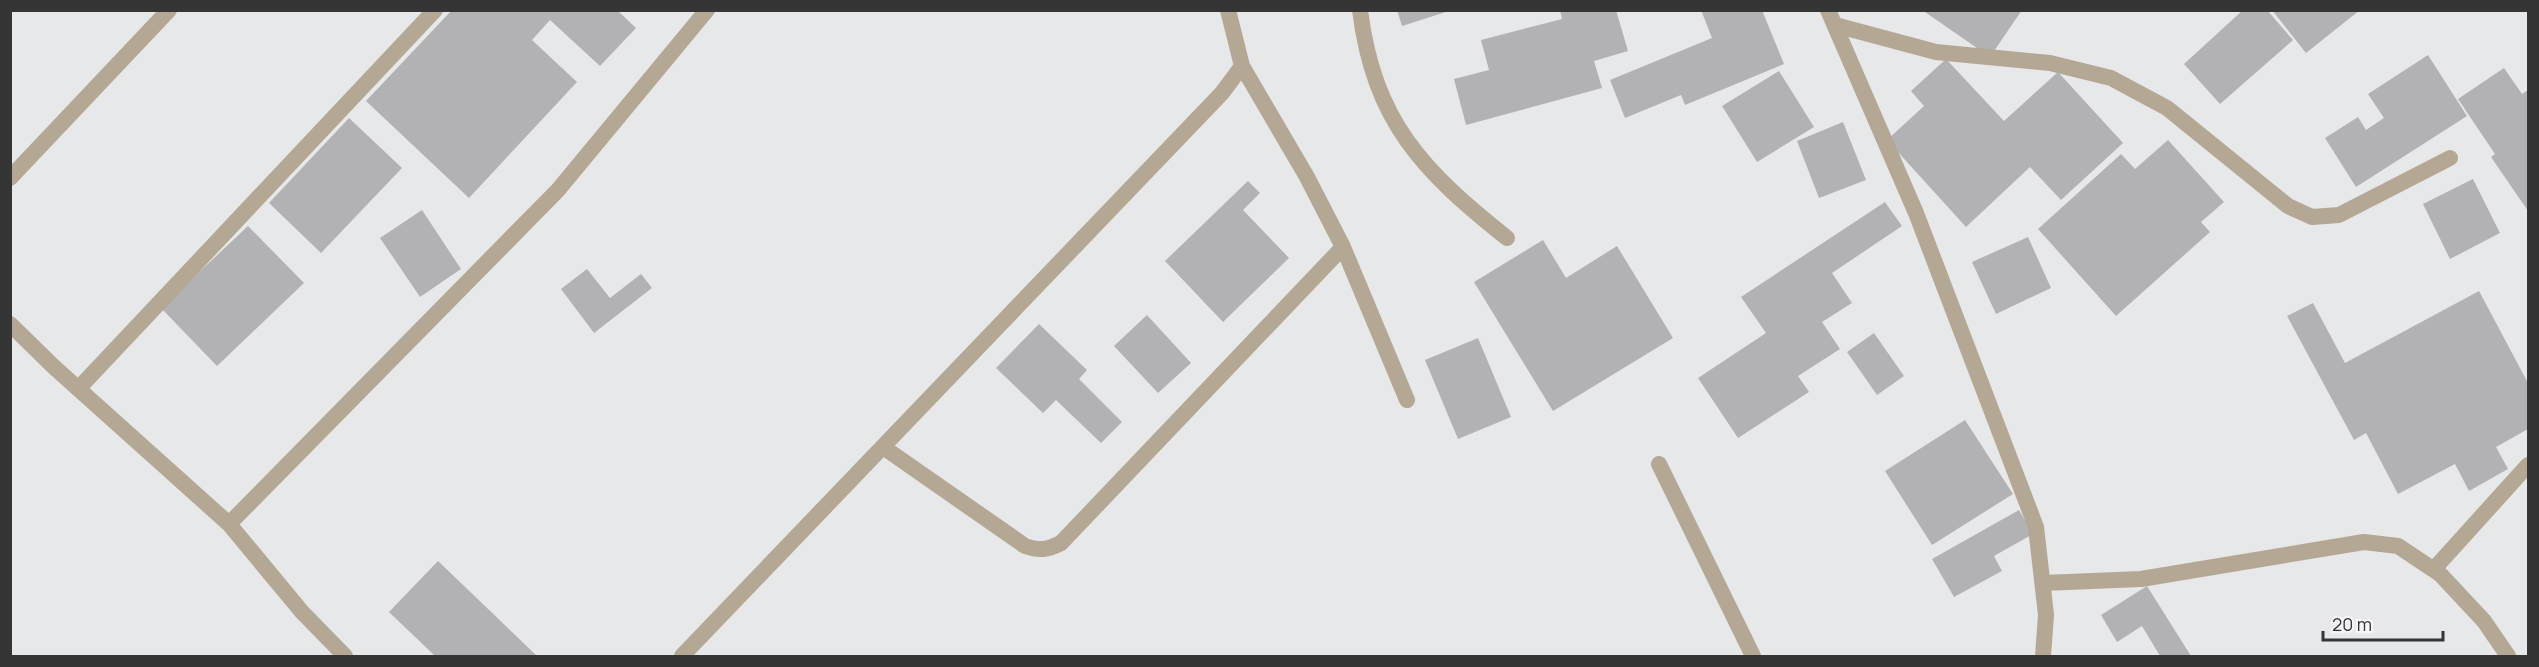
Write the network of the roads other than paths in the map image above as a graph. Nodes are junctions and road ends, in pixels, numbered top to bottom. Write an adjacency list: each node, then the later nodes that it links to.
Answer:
1 (169, 10): 9 (street)
2 (435, 10): 13 (street)
3 (706, 10): 18 (street)
4 (1228, 10): 7 (street)
5 (1360, 10): 10 (street)
6 (1832, 18): 8 (street); 20 (street)
7 (1242, 66): 11 (street); 15 (street)
8 (2450, 158)
9 (10, 178)
10 (1507, 238)
11 (1343, 248): 14 (street); 15 (street)
12 (10, 324): 13 (street)
13 (78, 389): 18 (street)
14 (1407, 400)
15 (883, 447): 22 (street)
16 (1659, 464): 23 (street)
17 (2529, 465): 19 (street)
18 (229, 524): 21 (street)
19 (2434, 569): 20 (street); 25 (street)
20 (2043, 583): 24 (street)
21 (345, 657)
22 (682, 657)
23 (1754, 657)
24 (2043, 657)
25 (2508, 657)

